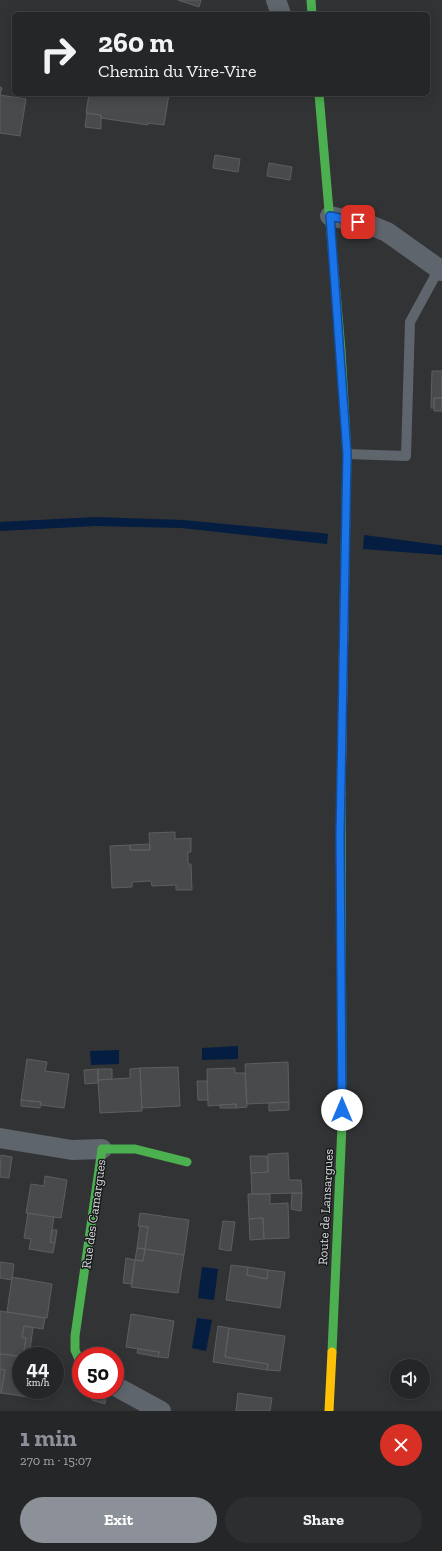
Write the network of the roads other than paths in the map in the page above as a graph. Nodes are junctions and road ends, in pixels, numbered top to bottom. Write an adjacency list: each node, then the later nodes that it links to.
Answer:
1 (276, 0): 3 (street)
2 (311, 0): 4 (main road)
3 (280, 12)
4 (312, 12)
5 (319, 96): 6 (main road, Route de Lansargues)
6 (330, 216): 7 (street); 8 (main road, Route de Lansargues)
7 (441, 270): 8 (lane)
8 (347, 454): 15 (main road, Route de Lansargues)
9 (0, 1138): 10 (street)
10 (102, 1149): 11 (main road, Rue des Camargues); 12 (main road, Rue des Camargues)
11 (187, 1162)
12 (75, 1347)
13 (124, 1391): 14 (street)
14 (161, 1411)
15 (329, 1411)

